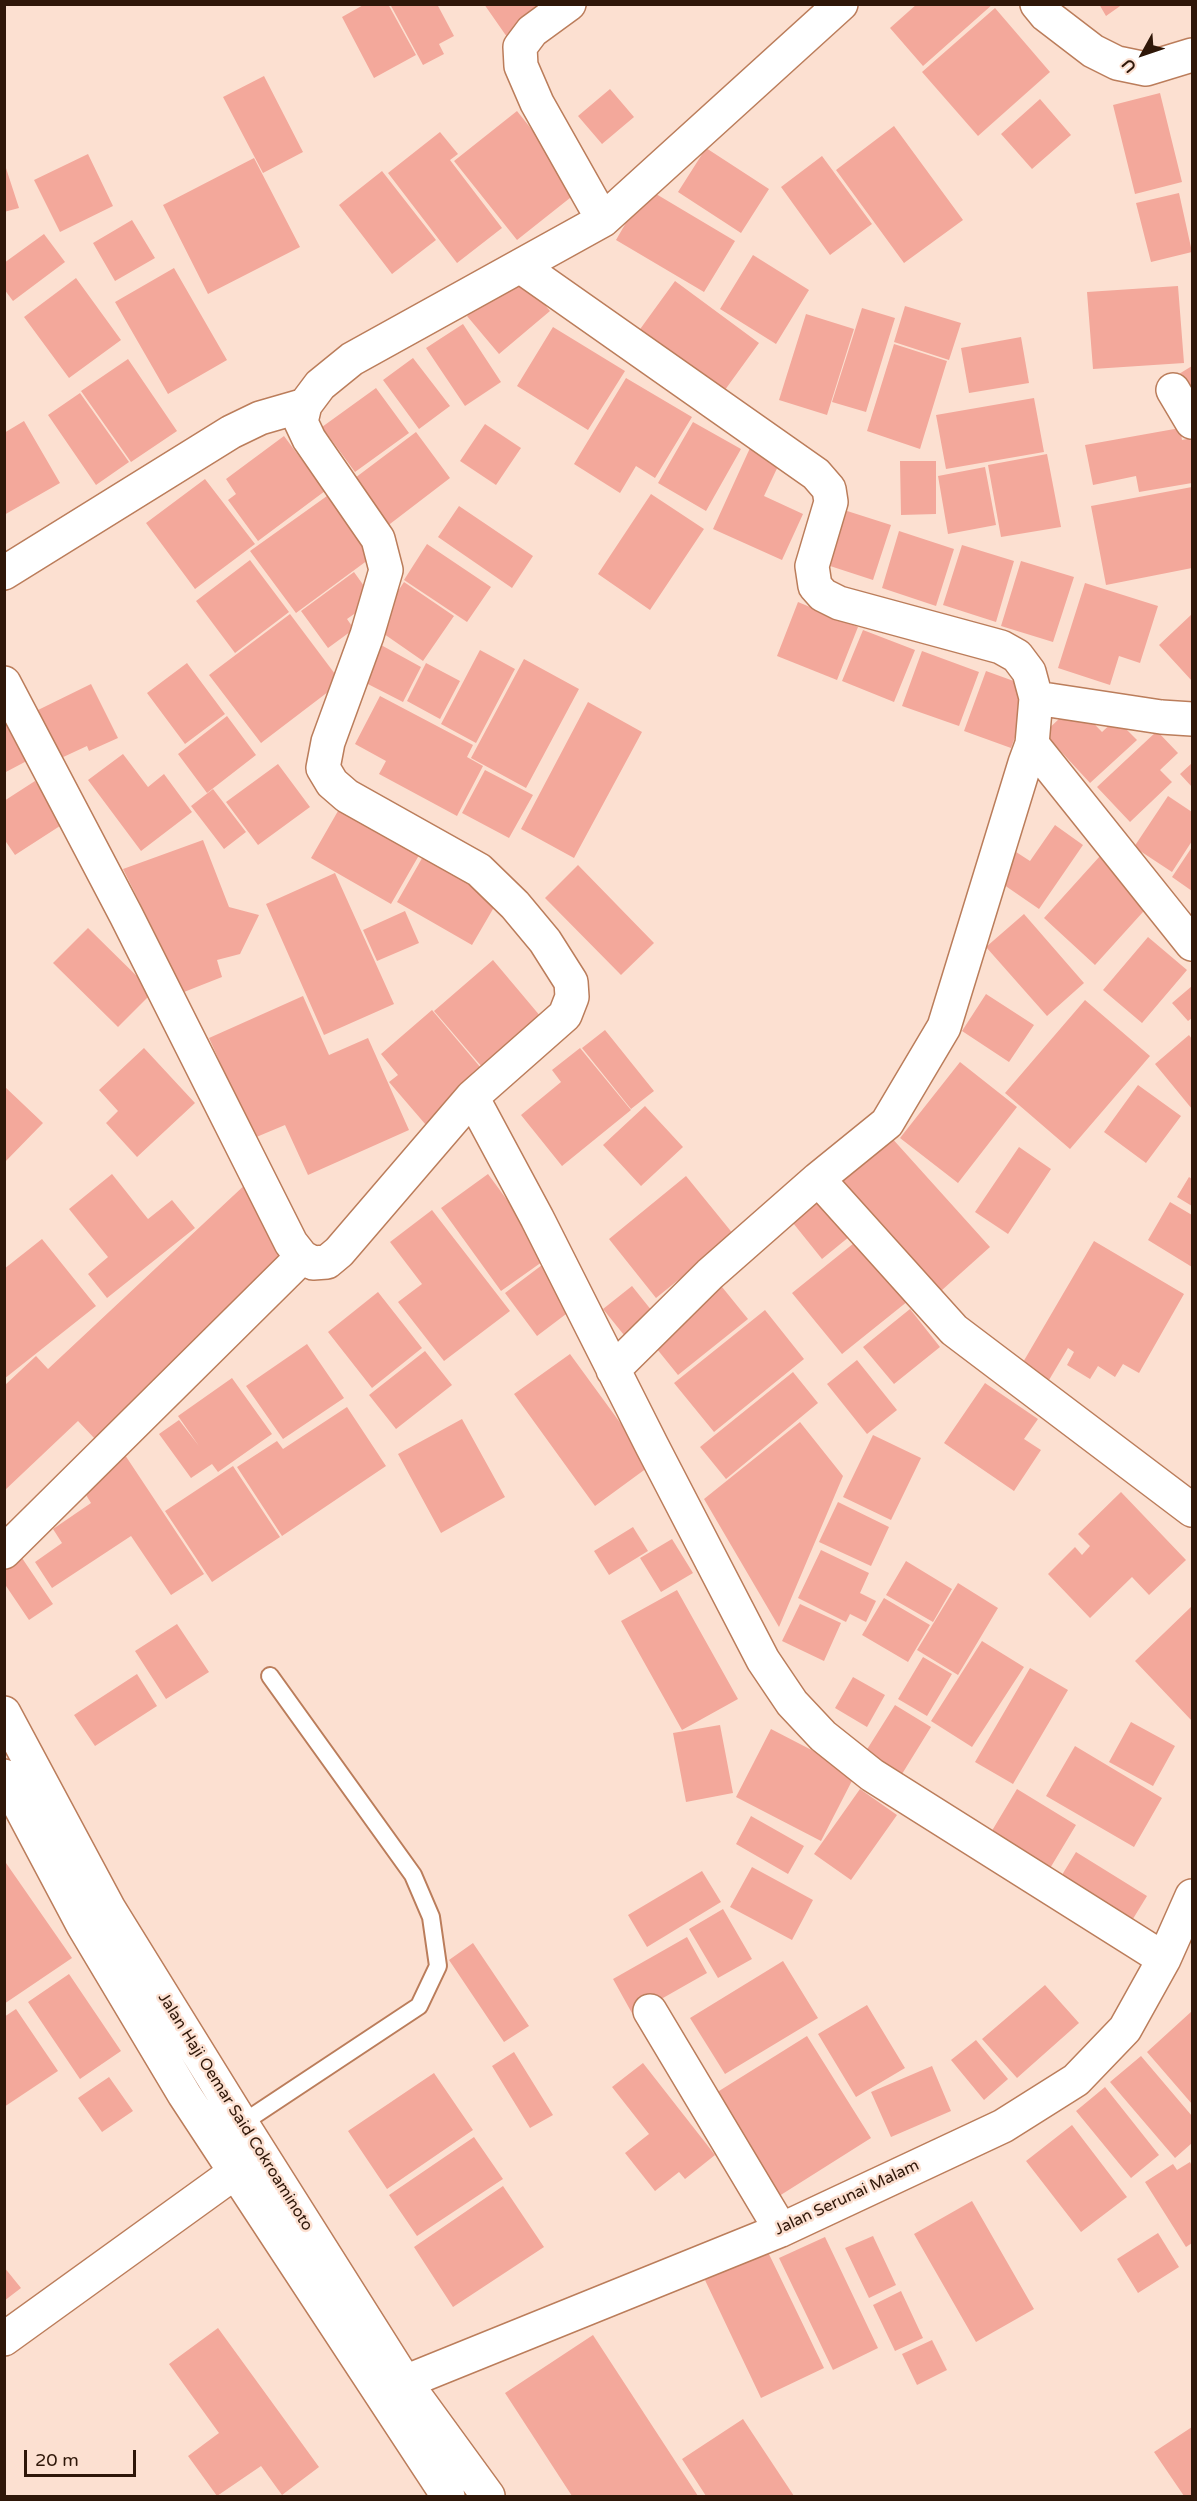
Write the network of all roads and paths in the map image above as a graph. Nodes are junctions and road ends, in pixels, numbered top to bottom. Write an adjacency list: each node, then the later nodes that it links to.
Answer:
1 (569, 4): 5 (street)
2 (841, 4): 5 (street)
3 (1037, 4): 4 (street)
4 (1192, 55)
5 (603, 220): 6 (street)
6 (520, 266): 8 (street); 12 (street)
7 (1173, 390): 9 (street)
8 (305, 405): 10 (street); 16 (street)
9 (1192, 422)
10 (4, 573)
11 (4, 682): 18 (street)
12 (1036, 698): 13 (street); 14 (street)
13 (1192, 719)
14 (1032, 744): 15 (street); 17 (street)
15 (1192, 944)
16 (472, 1097): 18 (street); 19 (street)
17 (818, 1179): 19 (street); 20 (street)
18 (302, 1257): 21 (street)
19 (614, 1370): 27 (street)
20 (1192, 1510)
21 (4, 1552)
22 (270, 1676): 29 (lane)
23 (4, 1713): 26 (street, Jalan Haji Oemar Said Cokroaminoto)
24 (4, 1776): 26 (street, Jalan Haji Oemar Said Cokroaminoto)
25 (1192, 1896): 27 (street, Jalan Serunai Malam)
26 (96, 1917): 29 (street, Jalan Haji Oemar Said Cokroaminoto); 30 (street, Jalan Haji Oemar Said Cokroaminoto)
27 (1164, 1959): 33 (street, Jalan Serunai Malam)
28 (650, 2011): 33 (street)
29 (242, 2124): 30 (lane); 31 (street, Jalan Haji Oemar Said Cokroaminoto)
30 (215, 2142): 32 (street, Jalan Haji Oemar Said Cokroaminoto)
31 (260, 2154): 32 (street); 35 (street, Jalan Haji Oemar Said Cokroaminoto)
32 (234, 2172): 34 (street); 36 (street, Jalan Haji Oemar Said Cokroaminoto)
33 (781, 2230): 35 (street, Jalan Serunai Malam)
34 (4, 2339)
35 (405, 2382): 37 (street, Jalan Haji Oemar Said Cokroaminoto)
36 (448, 2496)
37 (488, 2496)

